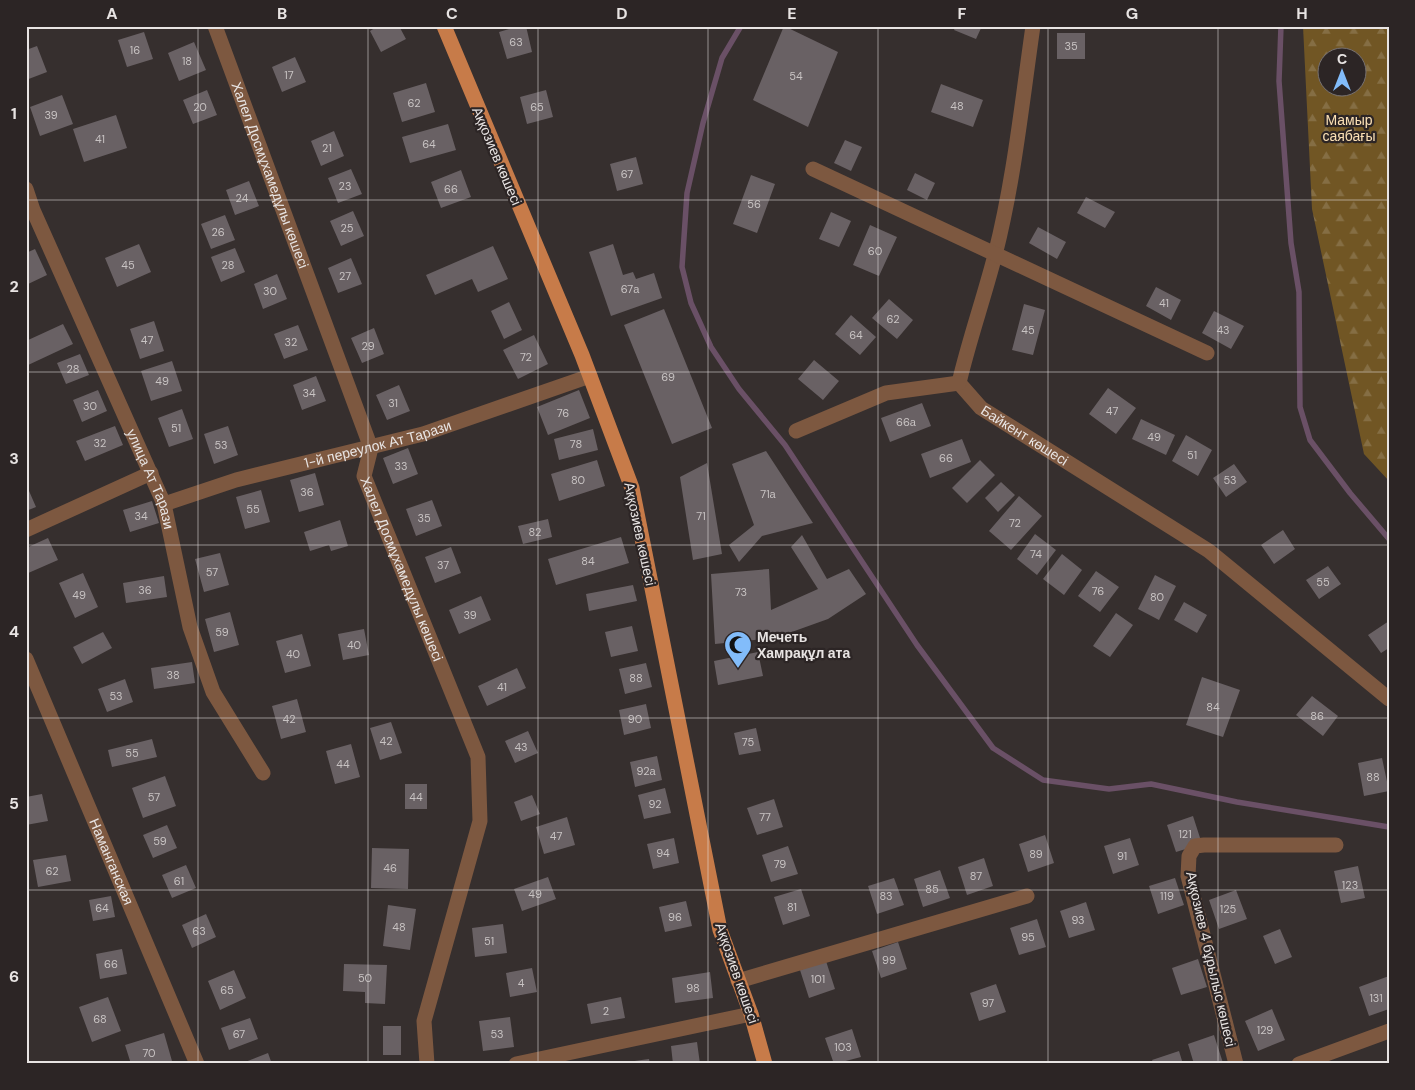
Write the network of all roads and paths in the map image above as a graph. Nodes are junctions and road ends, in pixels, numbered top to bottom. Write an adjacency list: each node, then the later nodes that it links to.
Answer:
1 (215, 26): 11 (street, Халел Досмұхамедұлы көшесі)
2 (444, 26): 8 (main road, Аққозиев көшесі)
3 (1033, 26): 6 (street)
4 (813, 169): 6 (street)
5 (26, 189): 12 (street, улица Ат Тарази)
6 (995, 255): 7 (street); 9 (street)
7 (1206, 353)
8 (590, 376): 11 (street, 1-й переулок Ат Тарази); 20 (main road, Аққозиев көшесі)
9 (959, 383): 10 (street); 16 (street, Байкент көшесі)
10 (796, 431)
11 (371, 448): 13 (street, 1-й переулок Ат Тарази); 24 (street, Халел Досмұхамедұлы көшесі)
12 (151, 473): 13 (street, улица Ат Тарази); 14 (street)
13 (164, 504): 17 (street, улица Ат Тарази)
14 (26, 530)
15 (26, 659): 23 (street, Наманганская)
16 (1389, 699)
17 (262, 773)
18 (1336, 846): 27 (street, Аққозиев 4 бұрылыс көшесі)
19 (1027, 896): 20 (street)
20 (738, 981): 21 (main road, Аққозиев көшесі)
21 (751, 1014): 25 (street); 26 (main road, Аққозиев көшесі)
22 (1389, 1031): 28 (street)
23 (197, 1064)
24 (427, 1064)
25 (516, 1064)
26 (765, 1064)
27 (1236, 1064)
28 (1299, 1064)

